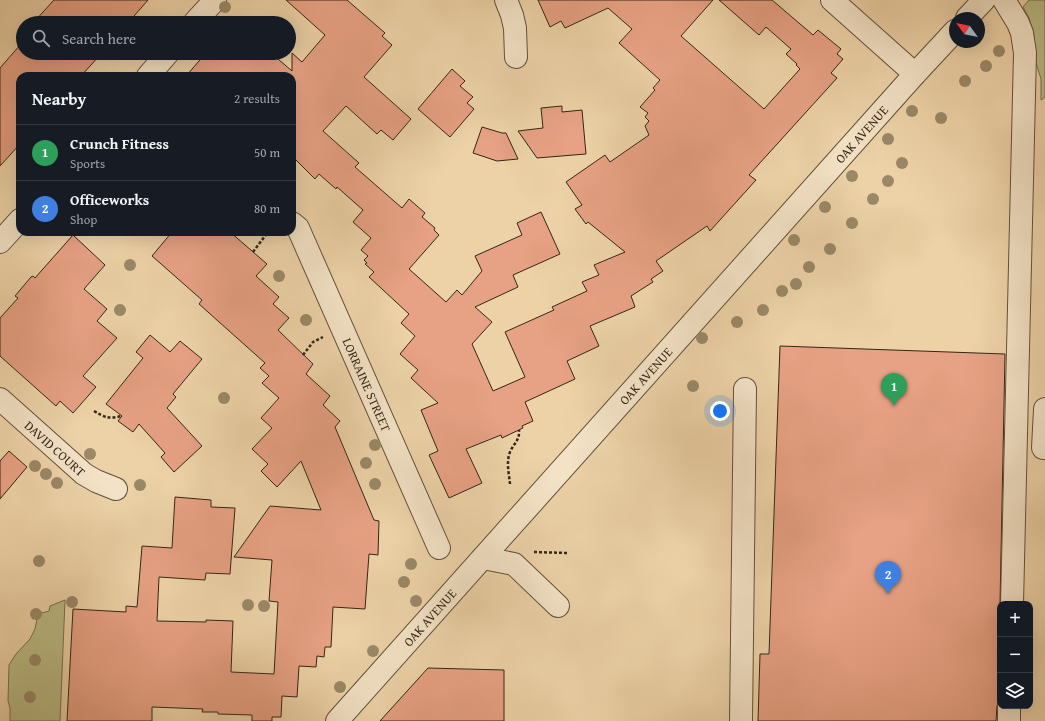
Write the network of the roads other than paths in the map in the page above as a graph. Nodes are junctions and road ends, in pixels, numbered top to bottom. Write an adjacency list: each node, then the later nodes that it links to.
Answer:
1 (215, 0): 7 (street)
2 (506, 0): 9 (street)
3 (832, 0): 12 (street)
4 (984, 0): 6 (street)
5 (1004, 0): 23 (street)
6 (973, 12)
7 (200, 16)
8 (949, 37): 12 (street, OAK AVENUE)
9 (516, 57)
10 (162, 60): 11 (street)
11 (151, 72)
12 (915, 74): 22 (street, OAK AVENUE)
13 (16, 224): 15 (street)
14 (296, 226): 21 (street, LORRAINE STREET)
15 (0, 242)
16 (745, 389): 27 (street)
17 (0, 400): 20 (street, DAVID COURT)
18 (1045, 409): 19 (street)
19 (1045, 448)
20 (116, 489)
21 (439, 548)
22 (483, 558): 24 (street); 26 (street, OAK AVENUE)
23 (1012, 601)
24 (558, 606)
25 (1009, 709): 28 (street)
26 (337, 721)
27 (741, 721)
28 (1009, 721)

